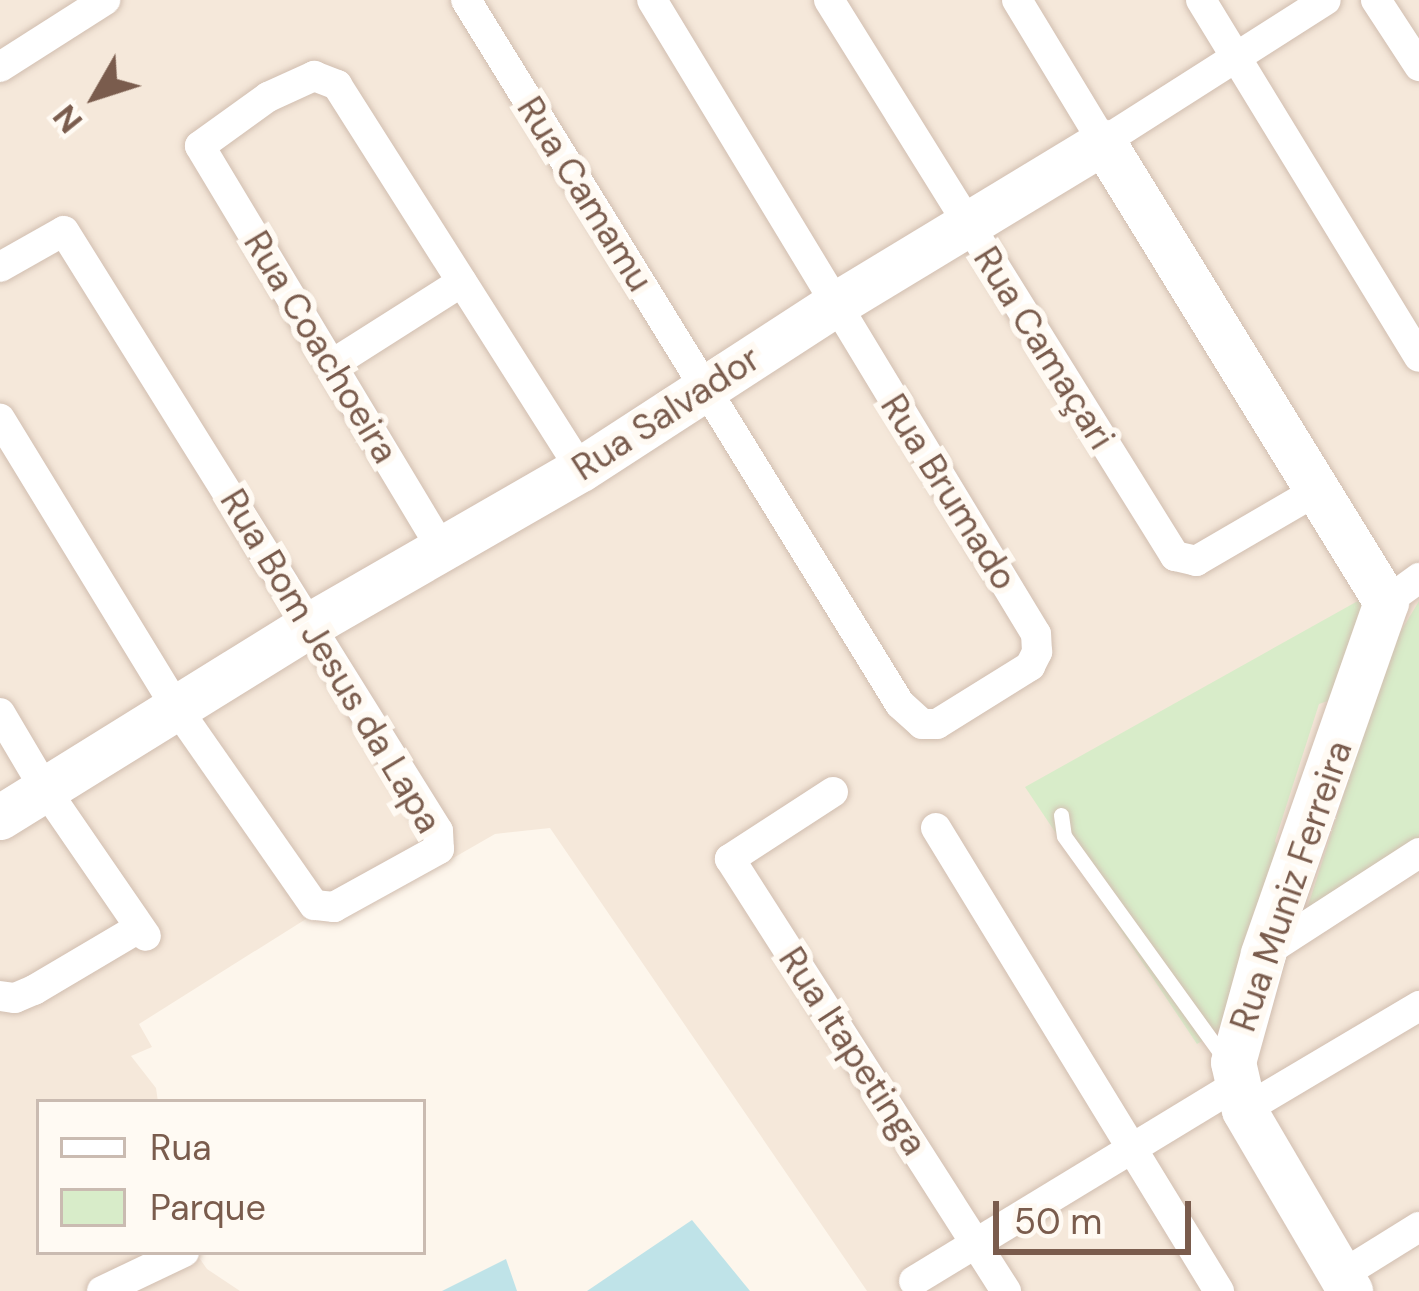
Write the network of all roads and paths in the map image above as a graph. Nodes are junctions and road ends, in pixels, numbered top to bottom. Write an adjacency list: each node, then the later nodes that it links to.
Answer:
1 (105, 0): 11 (street)
2 (466, 0): 19 (street, Rua Camamu)
3 (652, 0): 16 (street)
4 (829, 0): 13 (street, Rua Camaçari)
5 (1017, 0): 12 (street)
6 (1201, 0): 9 (street)
7 (1326, 0): 9 (street, Rua Salvador)
8 (1376, 0): 10 (street)
9 (1236, 56): 12 (street, Rua Salvador); 17 (street)
10 (1419, 66)
11 (0, 67)
12 (1103, 142): 13 (street, Rua Salvador); 22 (street, Rua Muniz Ferreira)
13 (967, 224): 16 (street, Rua Salvador); 22 (street, Rua Camaçari)
14 (0, 266): 25 (street, Rua Bom Jesus da Lapa)
15 (462, 282): 18 (street); 18 (street, Rua Coachoeira); 21 (street)
16 (834, 305): 19 (street, Rua Salvador); 19 (street, Rua Brumado)
17 (1419, 357)
18 (331, 365): 23 (street, Rua Coachoeira)
19 (706, 386): 21 (street, Rua Salvador)
20 (0, 419): 26 (street, Rua Bom Jesus da Lapa)
21 (581, 469): 23 (street, Rua Salvador)
22 (1318, 490): 24 (street, Rua Muniz Ferreira)
23 (442, 549): 25 (street, Rua Salvador)
24 (1402, 590): 34 (street, Rua Muniz Ferreira)
25 (311, 624): 26 (street, Rua Salvador); 26 (street, Rua Bom Jesus da Lapa)
26 (176, 706): 28 (street, Rua Salvador)
27 (0, 713): 28 (street)
28 (45, 789): 31 (street, Rua Salvador); 35 (street)
29 (833, 792): 40 (street, Rua Itapetinga)
30 (1061, 815): 37 (lane)
31 (0, 817)
32 (936, 828): 38 (street)
33 (1419, 853): 34 (street)
34 (1263, 954): 37 (street, Rua Muniz Ferreira)
35 (0, 996)
36 (1419, 1006): 37 (street)
37 (1238, 1090): 38 (street); 43 (street)
38 (1133, 1151): 40 (street); 46 (street)
39 (1419, 1227): 43 (street)
40 (977, 1243): 42 (street); 45 (street, Rua Itapetinga)
41 (178, 1255): 44 (street)
42 (914, 1281)
43 (1345, 1284)
44 (102, 1291)
45 (1006, 1291)
46 (1219, 1291)

